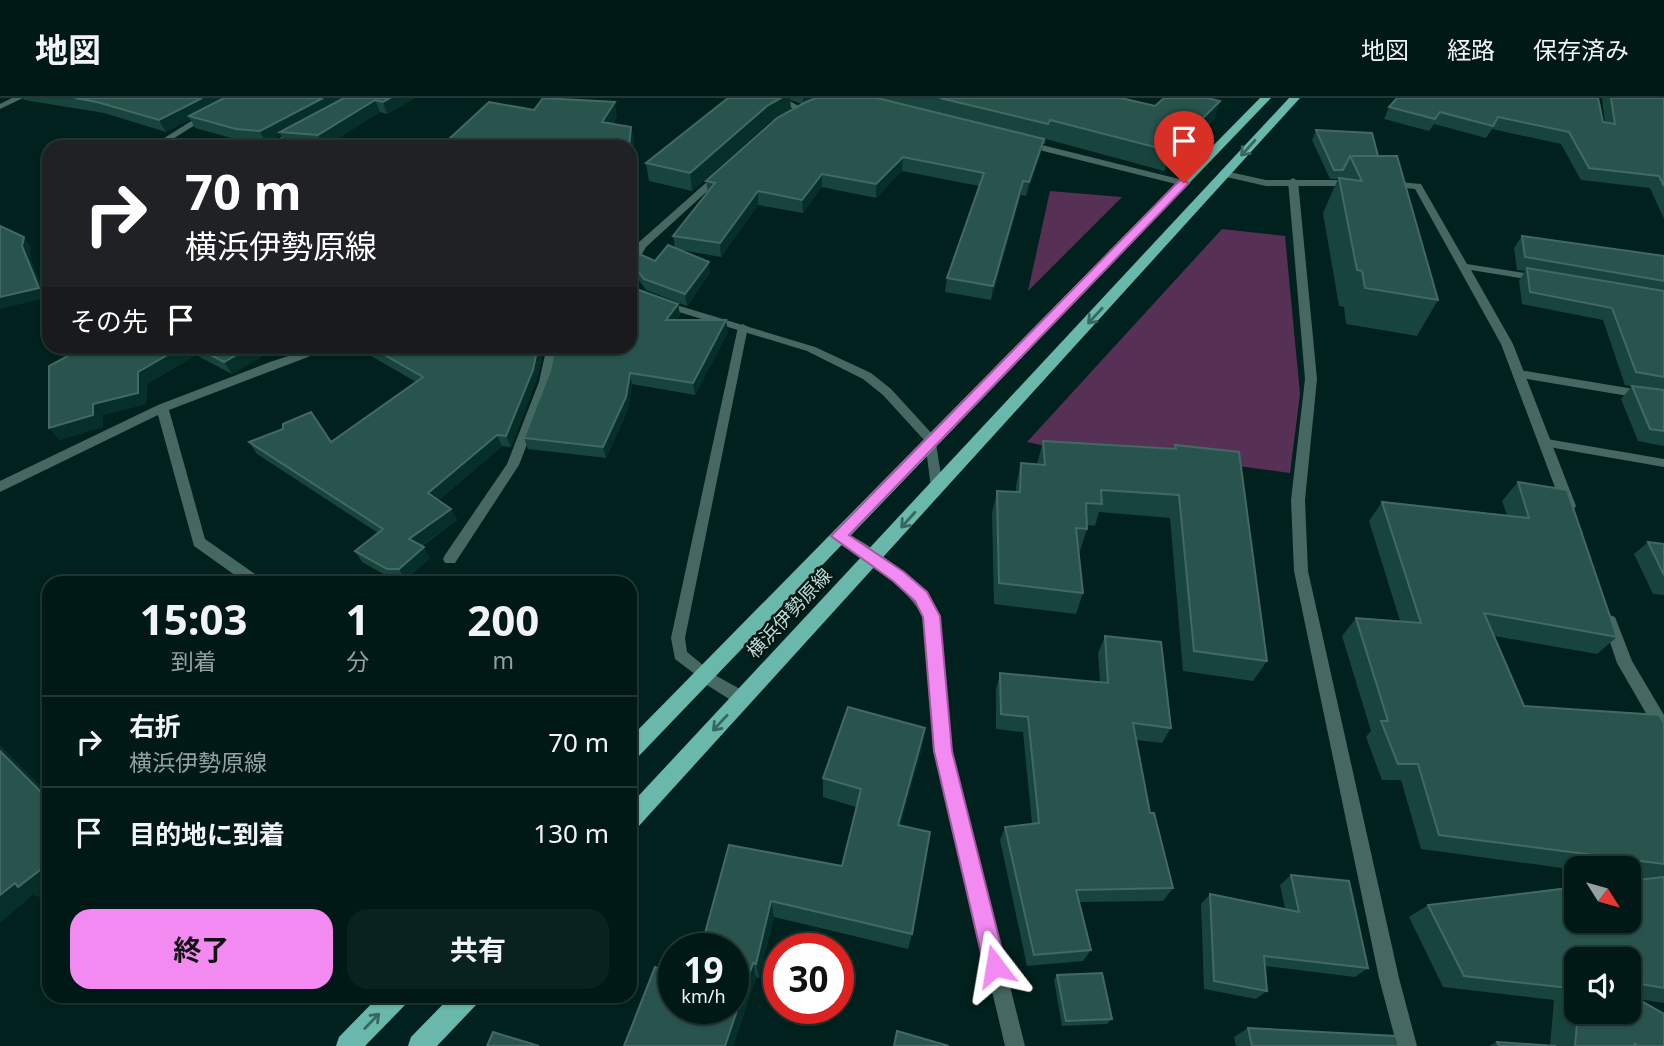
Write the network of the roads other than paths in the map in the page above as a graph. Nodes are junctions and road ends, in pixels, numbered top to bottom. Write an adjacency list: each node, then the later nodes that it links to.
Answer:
1 (19, 98): 5 (street)
2 (778, 98): 7 (street)
3 (1266, 98): 15 (main road, 横浜伊勢原線)
4 (1294, 98): 13 (main road, 横浜伊勢原線, one-way to 13)
5 (0, 107)
6 (219, 109): 9 (street)
7 (792, 116)
8 (303, 129): 10 (street)
9 (166, 140)
10 (282, 140)
11 (1016, 142): 15 (street)
12 (733, 163): 18 (street)
13 (1225, 174): 14 (street); 32 (main road, 横浜伊勢原線, one-way to 32)
14 (1293, 181): 16 (street); 49 (street)
15 (1184, 183): 28 (main road, 横浜伊勢原線)
16 (1362, 184)
17 (1376, 184): 19 (street)
18 (637, 254)
19 (1463, 266): 20 (street); 25 (street)
20 (1544, 279)
21 (647, 298): 22 (street)
22 (743, 327): 28 (street); 39 (street)
23 (308, 354): 27 (street)
24 (551, 354): 36 (street)
25 (1519, 374): 26 (street); 29 (street)
26 (1664, 398)
27 (162, 408): 31 (street); 37 (street)
28 (931, 440): 32 (street); 34 (main road, 横浜伊勢原線)
29 (1547, 443): 30 (street); 33 (street)
30 (1664, 463)
31 (0, 487)
32 (937, 488): 35 (main road, 横浜伊勢原線, one-way to 35)
33 (1574, 520)
34 (839, 536): 35 (street); 39 (main road, 横浜伊勢原線)
35 (873, 557): 40 (main road, 横浜伊勢原線); 48 (street)
36 (450, 559)
37 (247, 576)
38 (1607, 611): 41 (street)
39 (705, 675): 40 (street); 42 (main road, 横浜伊勢原線)
40 (743, 699): 43 (main road, 横浜伊勢原線, one-way to 43)
41 (1664, 729)
42 (637, 745)
43 (637, 813)
44 (389, 1003): 46 (main road, one-way to 44)
45 (460, 1003): 47 (main road)
46 (348, 1046)
47 (420, 1046)
48 (1015, 1046)
49 (1407, 1046)

